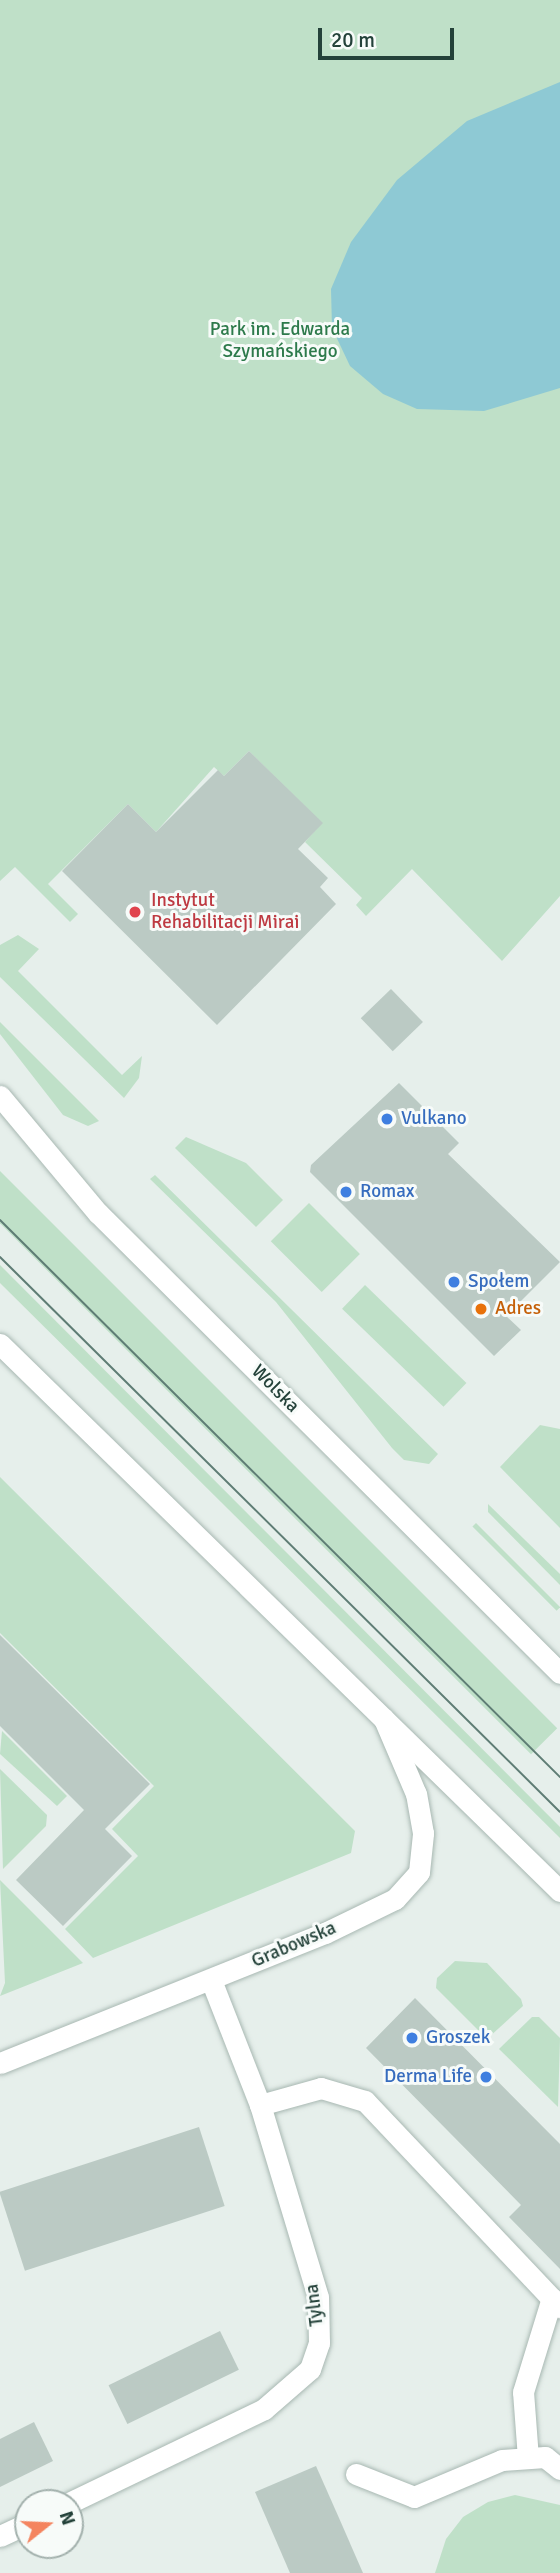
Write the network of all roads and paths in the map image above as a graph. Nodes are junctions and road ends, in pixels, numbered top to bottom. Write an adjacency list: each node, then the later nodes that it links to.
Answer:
1 (0, 1096): 3 (main road, Wolska)
2 (0, 1344): 4 (main road)
3 (560, 1673)
4 (380, 1711): 5 (main road); 6 (main road, Grabowska)
5 (560, 1891)
6 (211, 1980): 7 (main road, Grabowska); 8 (main road, Tylna)
7 (0, 2063)
8 (260, 2105): 9 (main road); 13 (main road, Tylna)
9 (556, 2302): 10 (main road)
10 (528, 2458): 11 (main road); 12 (main road)
11 (560, 2469)
12 (356, 2474)
13 (84, 2496)

